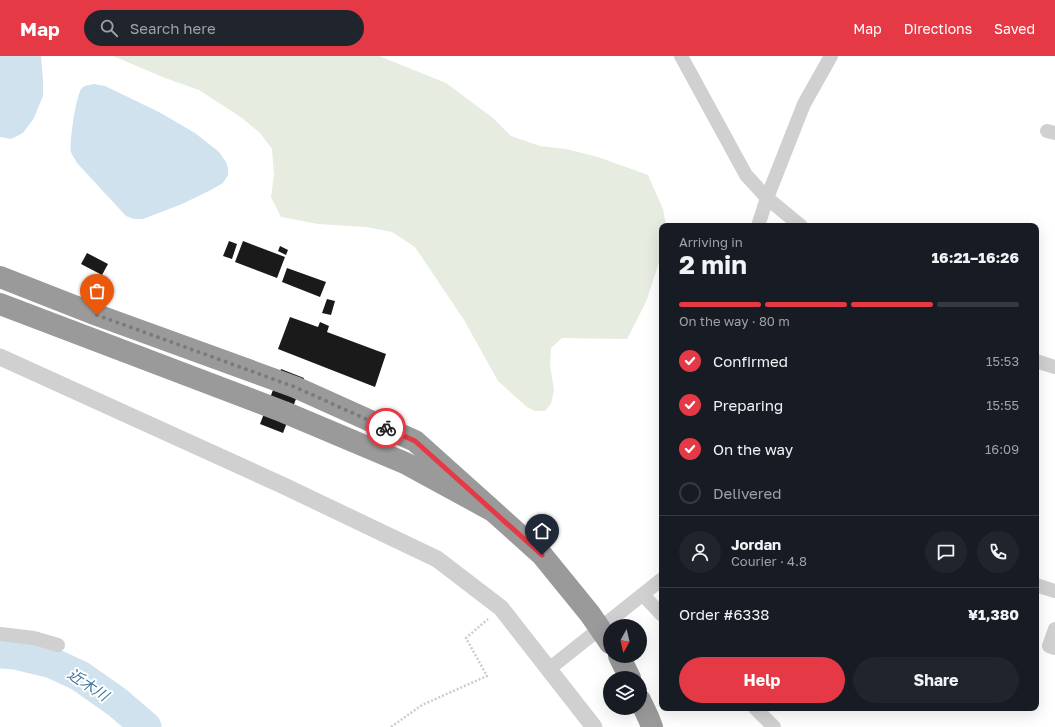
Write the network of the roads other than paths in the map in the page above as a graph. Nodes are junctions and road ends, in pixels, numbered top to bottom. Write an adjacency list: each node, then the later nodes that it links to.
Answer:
1 (681, 56): 3 (street)
2 (831, 56): 3 (street)
3 (767, 198): 4 (street); 5 (street)
4 (759, 223)
5 (797, 223)
6 (0, 277): 11 (highway)
7 (0, 304): 11 (highway)
8 (0, 357): 22 (street)
9 (1039, 362): 10 (street)
10 (1055, 367)
11 (493, 511): 18 (highway)
12 (659, 582): 15 (street)
13 (1039, 587): 14 (street)
14 (1055, 592)
15 (643, 595): 16 (street); 22 (street)
16 (659, 612)
17 (1055, 629): 21 (street)
18 (603, 633)
19 (0, 634): 20 (street)
20 (58, 645)
21 (1055, 648)
22 (549, 669): 25 (street)
23 (758, 711): 27 (street)
24 (647, 715): 26 (highway)
25 (594, 727)
26 (652, 727)
27 (774, 727)

